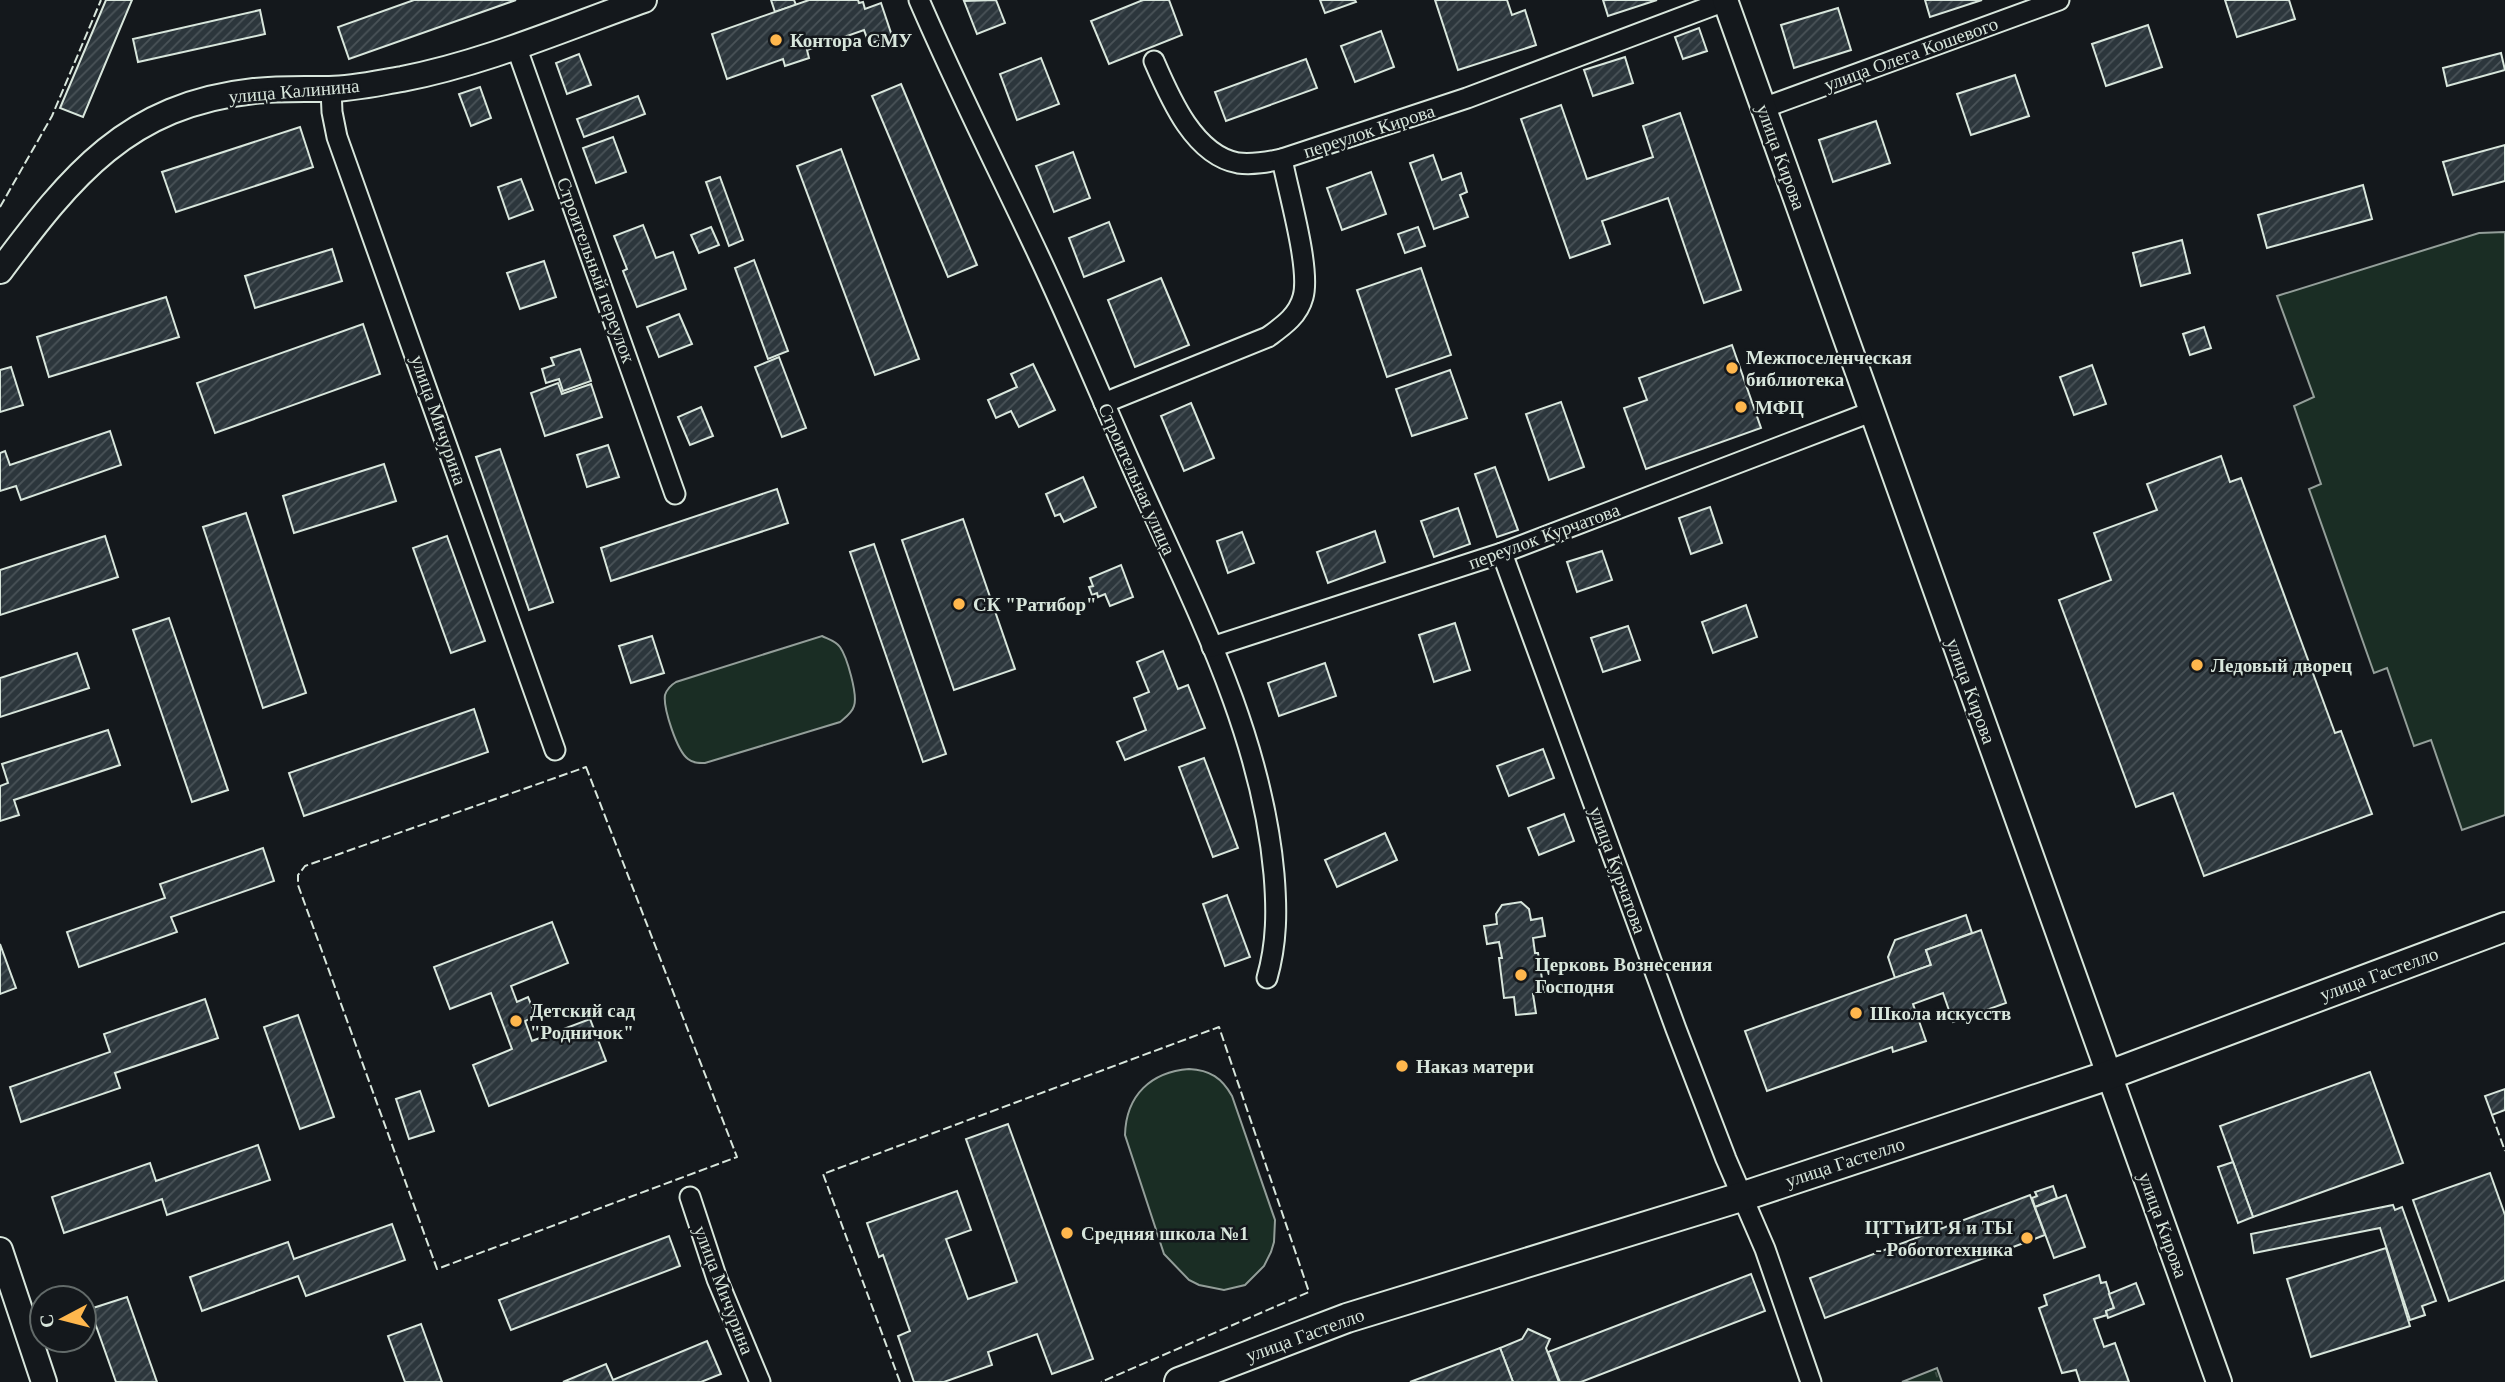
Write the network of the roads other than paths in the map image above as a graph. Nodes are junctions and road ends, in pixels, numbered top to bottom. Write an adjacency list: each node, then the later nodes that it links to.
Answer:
1 (644, 0): 5 (street, улица Калинина)
2 (919, 0): 11 (street, Строительная улица)
3 (2059, 0): 8 (street, улица Олега Кошевого)
4 (1725, 1): 8 (street, улица Кирова); 9 (street, переулок Кирова)
5 (516, 46): 7 (street, улица Калинина); 13 (street, Строительный переулок)
6 (1154, 61): 9 (street)
7 (331, 89): 10 (street, улица Калинина); 16 (street, улица Мичурина)
8 (1763, 108): 12 (street, улица Кирова)
9 (1282, 159): 11 (street, переулок Кирова)
10 (0, 271)
11 (1104, 403): 15 (street, Строительная улица)
12 (1871, 412): 14 (street, переулок Курчатова); 19 (street, улица Кирова)
13 (675, 494)
14 (1502, 553): 15 (street, переулок Курчатова); 20 (street, улица Курчатова)
15 (1212, 648): 18 (street, Строительная улица)
16 (555, 750)
17 (2505, 927): 19 (main road, улица Гастелло)
18 (1267, 978)
19 (2109, 1074): 20 (main road, улица Гастелло); 27 (street, улица Кирова)
20 (1744, 1196): 25 (main road, улица Гастелло); 26 (street, улица Курчатова)
21 (690, 1198): 24 (street, улица Мичурина)
22 (0, 1250): 23 (street)
23 (44, 1382)
24 (760, 1382)
25 (1179, 1382)
26 (1811, 1382)
27 (2219, 1382)

